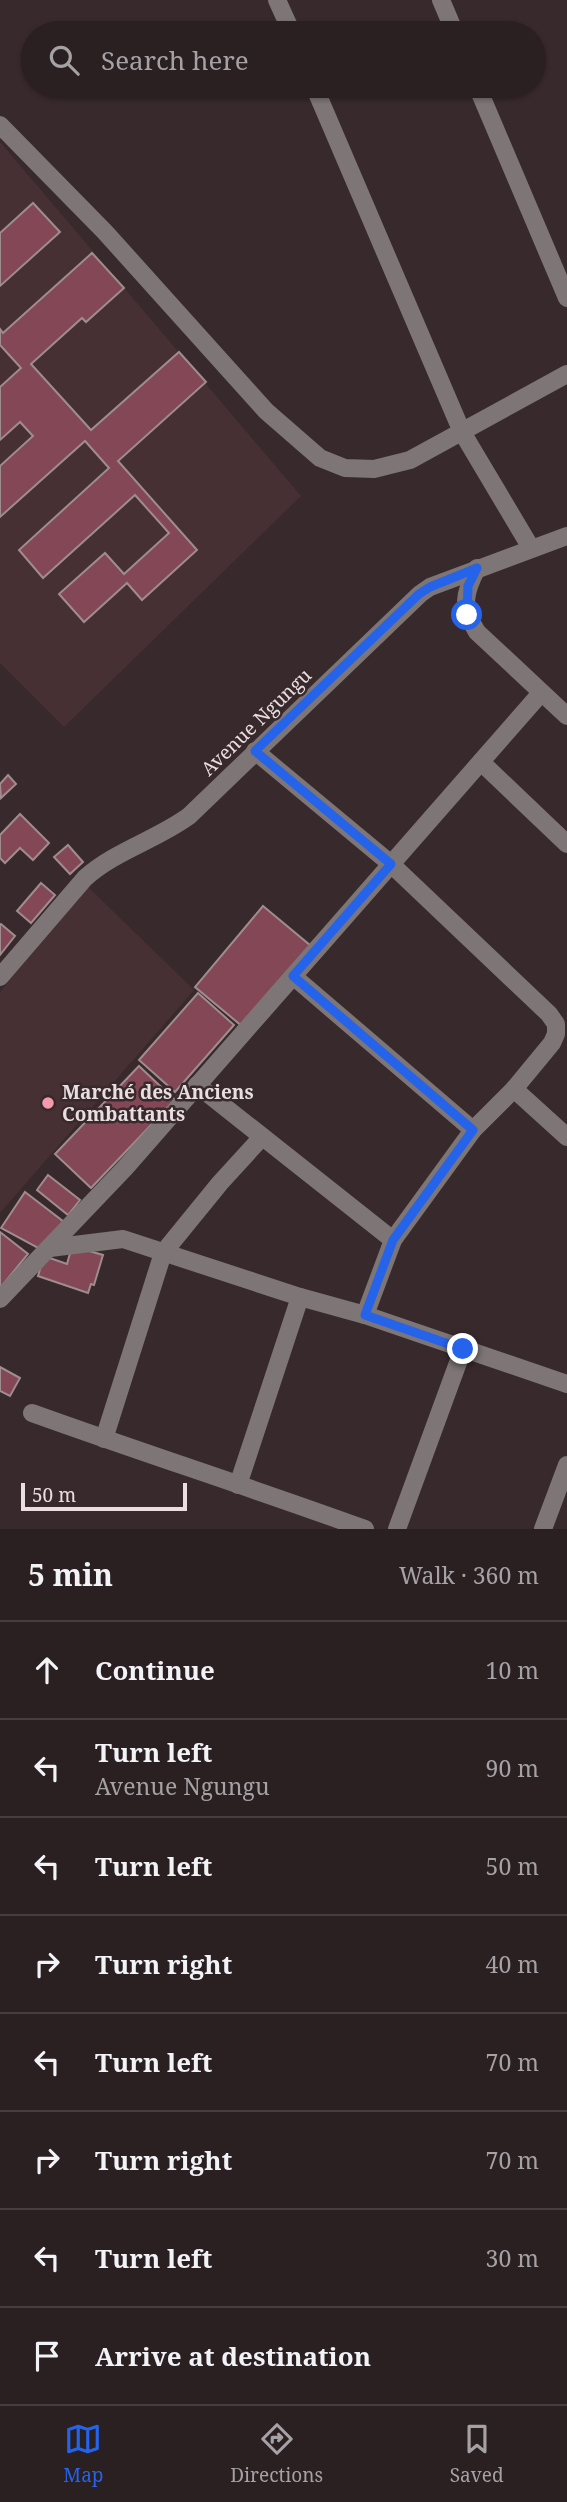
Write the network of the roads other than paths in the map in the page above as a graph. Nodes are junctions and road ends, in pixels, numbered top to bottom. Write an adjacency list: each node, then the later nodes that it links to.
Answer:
1 (277, 0): 3 (street)
2 (441, 0): 4 (street)
3 (287, 21)
4 (450, 21)
5 (319, 98): 10 (street)
6 (482, 98): 8 (street)
7 (0, 125): 10 (street)
8 (567, 298)
9 (567, 374): 10 (street)
10 (462, 432): 12 (street)
11 (567, 536): 12 (street, Avenue Ngungu)
12 (531, 548): 13 (street, Avenue Ngungu)
13 (477, 568): 14 (street); 16 (street, Avenue Ngungu)
14 (541, 693): 15 (street); 17 (street)
15 (567, 716)
16 (255, 751): 19 (street); 21 (street, Avenue Ngungu)
17 (481, 762): 18 (street); 19 (street)
18 (567, 844)
19 (391, 864): 20 (street); 22 (street)
20 (293, 976): 23 (street); 25 (street)
21 (0, 977)
22 (562, 1030): 24 (street)
23 (197, 1085): 26 (street); 29 (street)
24 (514, 1089): 25 (street); 27 (street)
25 (473, 1130): 28 (street)
26 (262, 1137): 28 (street); 30 (street)
27 (567, 1137)
28 (393, 1240): 33 (street)
29 (50, 1248): 30 (street); 32 (street)
30 (163, 1253): 31 (street); 37 (street)
31 (300, 1297): 33 (street); 39 (street)
32 (0, 1299)
33 (365, 1315): 34 (street)
34 (463, 1349): 35 (street); 41 (street)
35 (567, 1384)
36 (33, 1413): 37 (street)
37 (104, 1439): 39 (street)
38 (567, 1465): 42 (street)
39 (238, 1485): 40 (street)
40 (365, 1529)
41 (397, 1529)
42 (543, 1529)

